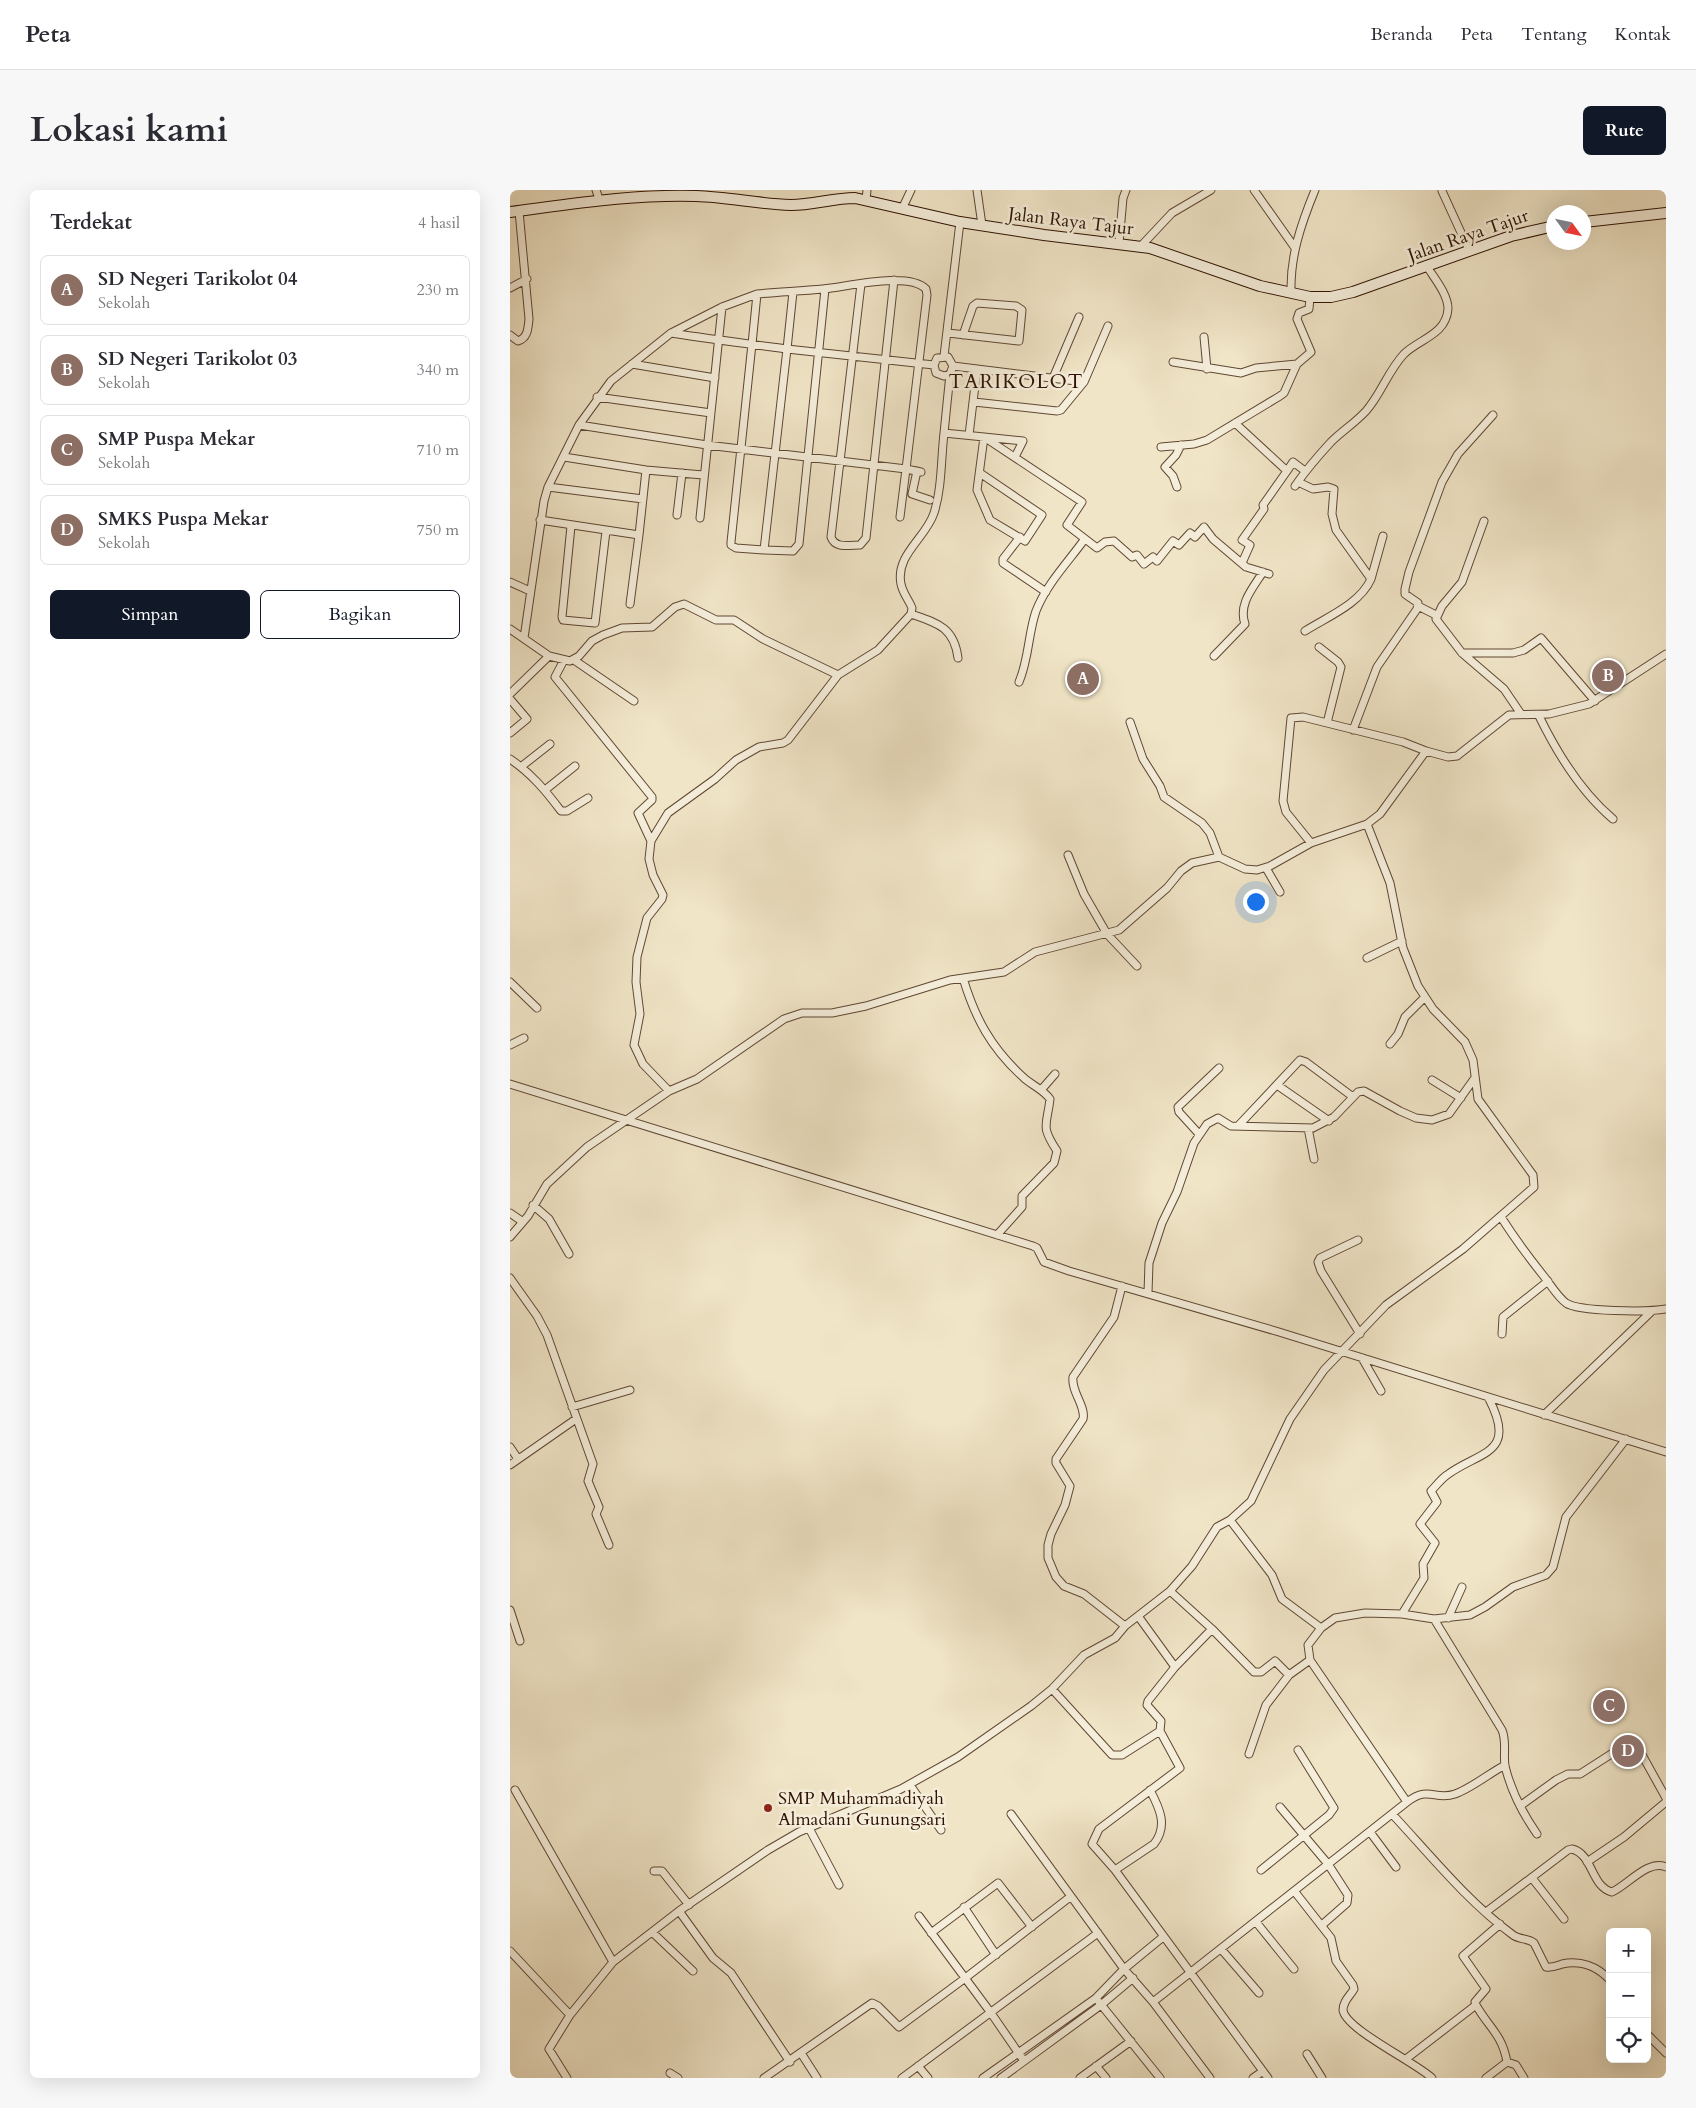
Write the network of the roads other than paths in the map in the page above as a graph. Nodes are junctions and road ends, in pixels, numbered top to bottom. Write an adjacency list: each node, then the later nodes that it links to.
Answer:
1 (911, 190): 11 (street)
2 (977, 190): 16 (street)
3 (1126, 190): 18 (street)
4 (1212, 190): 19 (street)
5 (1254, 190): 20 (street)
6 (1315, 190): 20 (street)
7 (1442, 191): 21 (street)
8 (698, 193): 9 (main road, Jalan Raya Tajur); 10 (main road, Jalan Raya Tajur)
9 (597, 194): 12 (main road, Jalan Raya Tajur)
10 (866, 195): 11 (main road, Jalan Raya Tajur)
11 (902, 209): 15 (main road, Jalan Raya Tajur)
12 (515, 212): 23 (street)
13 (1666, 213): 14 (main road)
14 (1591, 221)
15 (960, 222): 16 (main road, Jalan Raya Tajur); 35 (street)
16 (982, 225): 18 (main road, Jalan Raya Tajur)
17 (1546, 228): 21 (main road, Jalan Raya Tajur)
18 (1119, 243): 19 (main road, Jalan Raya Tajur)
19 (1141, 246): 29 (main road, Jalan Raya Tajur)
20 (1295, 248): 29 (street)
21 (1468, 250): 22 (main road, Jalan Raya Tajur)
22 (1426, 265): 31 (main road, Jalan Raya Tajur); 80 (street)
23 (527, 279): 26 (street); 37 (street)
24 (894, 280): 25 (street); 46 (street); 48 (street)
25 (861, 284): 27 (street); 44 (street)
26 (510, 288)
27 (825, 289): 28 (street); 43 (street)
28 (793, 292): 30 (street); 42 (street)
29 (1291, 293): 31 (main road, Jalan Raya Tajur)
30 (757, 294): 32 (street); 41 (street)
31 (1310, 297): 50 (street)
32 (722, 307): 36 (street); 40 (street)
33 (1079, 317): 57 (street)
34 (1108, 326): 58 (street)
35 (948, 332): 38 (street); 45 (street)
36 (671, 333): 40 (street); 49 (street)
37 (510, 335)
38 (963, 335): 38 (street)
39 (1204, 337): 53 (street)
40 (719, 341): 41 (street); 56 (street)
41 (752, 344): 42 (street); 71 (street)
42 (787, 349): 43 (street); 72 (street)
43 (818, 354): 44 (street); 75 (street)
44 (853, 356): 46 (street); 76 (street)
45 (944, 356): 51 (street); 52 (street)
46 (885, 360): 48 (street); 77 (street)
47 (1173, 362): 53 (street)
48 (919, 363): 51 (street); 78 (street)
49 (632, 364): 56 (street); 59 (street)
50 (1297, 364): 53 (street); 63 (street)
51 (934, 365): 55 (street)
52 (953, 366): 54 (street); 55 (street)
53 (1207, 369)
54 (977, 370): 57 (street); 60 (street)
55 (950, 374): 65 (street)
56 (715, 378): 61 (street)
57 (1053, 378): 58 (street)
58 (1084, 382): 60 (street)
59 (597, 397): 61 (street); 64 (street)
60 (974, 402): 66 (street)
61 (711, 413): 68 (street)
62 (1493, 415): 107 (street)
63 (1235, 423): 69 (street); 81 (street)
64 (579, 425): 68 (street); 73 (street)
65 (944, 433): 66 (street); 108 (street)
66 (969, 435): 67 (street)
67 (984, 436): 74 (street); 74 (street); 83 (street)
68 (707, 445): 71 (street); 84 (street)
69 (1180, 445): 70 (street); 86 (street)
70 (1161, 447)
71 (742, 449): 72 (street); 100 (street)
72 (774, 453): 75 (street); 100 (street)
73 (564, 457): 79 (street); 85 (street)
74 (1015, 457): 99 (street)
75 (807, 458): 76 (street); 100 (street)
76 (840, 462): 77 (street); 77 (street)
77 (873, 465): 78 (street)
78 (906, 469): 88 (street); 90 (street)
79 (646, 470): 82 (street); 87 (street)
80 (1305, 470): 81 (street); 102 (street)
81 (1287, 471): 101 (street)
82 (682, 473): 84 (street); 89 (street)
83 (980, 473): 98 (street); 98 (street)
84 (703, 475): 91 (street)
85 (548, 487): 87 (street); 92 (street)
86 (1177, 487)
87 (643, 499): 96 (street)
88 (930, 500)
89 (677, 515)
90 (900, 517)
91 (700, 518)
92 (540, 520): 94 (street); 104 (street)
93 (1484, 521): 109 (street)
94 (571, 526): 95 (street); 95 (street)
95 (606, 531): 96 (street)
96 (639, 534): 106 (street)
97 (1383, 536): 102 (street)
98 (1020, 538): 105 (street)
99 (1084, 540): 101 (street); 105 (street)
100 (764, 550)
101 (1242, 563): 117 (street)
102 (1371, 579): 111 (street)
103 (510, 582): 104 (street)
104 (530, 591): 112 (street)
105 (1046, 592): 122 (street)
106 (630, 604)
107 (1418, 606): 109 (street); 131 (street)
108 (911, 614): 118 (street); 121 (street)
109 (1436, 615): 114 (street)
110 (510, 629): 112 (street)
111 (1305, 631)
112 (524, 638): 116 (street)
113 (1319, 647): 130 (street)
114 (1462, 653): 126 (street); 127 (street)
115 (1666, 654): 126 (street)
116 (549, 656): 119 (street); 123 (street)
117 (1214, 656)
118 (958, 658)
119 (564, 660): 120 (street); 142 (street)
120 (574, 660): 121 (street); 125 (street)
121 (838, 675): 142 (street)
122 (1019, 682)
123 (510, 694)
124 (510, 699): 132 (street)
125 (634, 701)
126 (1595, 701): 128 (street)
127 (1521, 714): 128 (street); 134 (street)
128 (1539, 716): 140 (street)
129 (1130, 722): 145 (street)
130 (1326, 723): 131 (street); 143 (street)
131 (1354, 730): 134 (street)
132 (510, 733)
133 (550, 744): 136 (street)
134 (1426, 750): 141 (street)
135 (510, 759): 136 (street)
136 (522, 766): 138 (street)
137 (575, 766): 138 (street)
138 (545, 790): 139 (street)
139 (588, 798)
140 (1612, 820)
141 (1367, 824): 143 (street); 149 (street)
142 (651, 840): 166 (street)
143 (1311, 843): 146 (street)
144 (1068, 856): 148 (street)
145 (1219, 857): 146 (street); 148 (street)
146 (1266, 868): 147 (street)
147 (1280, 892)
148 (1107, 934): 151 (street); 152 (street)
149 (1402, 941): 150 (street); 154 (street)
150 (1367, 958)
151 (1137, 966)
152 (963, 978): 165 (street); 166 (street)
153 (510, 982): 155 (street)
154 (1424, 998): 157 (street); 161 (street)
155 (537, 1008)
156 (524, 1038): 158 (street)
157 (1390, 1044)
158 (510, 1045)
159 (1218, 1068): 173 (street)
160 (1055, 1074): 165 (street)
161 (1474, 1079): 168 (street); 177 (street)
162 (1432, 1080): 168 (street)
163 (510, 1084): 169 (street)
164 (1277, 1085): 167 (street); 170 (street); 171 (street)
165 (1041, 1090): 179 (street)
166 (669, 1091): 169 (street)
167 (1353, 1097): 168 (street); 170 (street)
168 (1461, 1098)
169 (625, 1120): 175 (street); 179 (street)
170 (1328, 1121): 172 (street)
171 (1238, 1126): 172 (street); 173 (street)
172 (1308, 1128): 174 (street)
173 (1199, 1134): 186 (street)
174 (1314, 1159)
175 (533, 1205): 178 (street); 182 (street)
176 (510, 1213): 178 (street)
177 (1501, 1217): 184 (street); 189 (street)
178 (523, 1222): 180 (street)
179 (997, 1235): 185 (street)
180 (510, 1238)
181 (1358, 1240): 189 (street)
182 (569, 1254)
183 (510, 1278): 196 (street)
184 (1548, 1281): 188 (street); 190 (street)
185 (1122, 1286): 186 (street); 213 (street)
186 (1148, 1293): 191 (street)
187 (1666, 1309): 188 (street)
188 (1652, 1311): 197 (street)
189 (1360, 1334): 191 (street)
190 (1502, 1334)
191 (1342, 1352): 192 (street); 204 (street)
192 (1362, 1358): 194 (street); 195 (street)
193 (630, 1390): 196 (street)
194 (1381, 1391)
195 (1489, 1399): 197 (street); 209 (street)
196 (572, 1407): 198 (street)
197 (1544, 1416): 199 (street)
198 (576, 1419): 202 (street); 205 (street)
199 (1626, 1439): 201 (street); 211 (street)
200 (510, 1447): 202 (street)
201 (1666, 1452)
202 (518, 1459): 203 (street)
203 (510, 1465)
204 (1230, 1520): 207 (street); 214 (street)
205 (609, 1545)
206 (1462, 1587): 211 (street)
207 (1170, 1591): 210 (street); 215 (street)
208 (510, 1610): 216 (street)
209 (1402, 1614): 212 (street); 214 (street)
210 (1138, 1616): 213 (street); 218 (street)
211 (1448, 1618): 212 (street)
212 (1434, 1619): 224 (street)
213 (1125, 1626): 220 (street)
214 (1321, 1628): 217 (street)
215 (1212, 1629): 218 (street); 219 (street)
216 (520, 1641)
217 (1310, 1660): 219 (street); 229 (street)
218 (1175, 1667): 221 (street)
219 (1289, 1676): 223 (street)
220 (1052, 1689): 221 (street); 225 (street)
221 (1160, 1731): 227 (street)
222 (1298, 1750): 239 (street)
223 (1249, 1754)
224 (1505, 1765): 229 (street); 231 (street)
225 (910, 1785): 235 (street); 236 (street)
226 (515, 1790): 268 (street)
227 (1150, 1790): 244 (street); 244 (street)
228 (1666, 1798): 231 (street)
229 (1407, 1802): 234 (street)
230 (1666, 1802): 240 (street)
231 (1520, 1806): 238 (street)
232 (1280, 1807): 239 (street)
233 (1011, 1814): 250 (street)
234 (1393, 1815): 237 (street); 254 (street)
235 (808, 1828): 248 (street); 251 (street)
236 (941, 1830)
237 (1370, 1832): 241 (street); 242 (street)
238 (1537, 1834)
239 (1304, 1835): 241 (street); 245 (street)
240 (1587, 1862): 243 (street); 247 (street)
241 (1328, 1864): 249 (street); 259 (street)
242 (1396, 1867)
243 (1666, 1867)
244 (1115, 1870): 264 (street)
245 (1261, 1870)
246 (654, 1871): 251 (street)
247 (1532, 1878): 254 (street); 256 (street)
248 (839, 1885)
249 (1295, 1892): 257 (street); 259 (street)
250 (1070, 1897): 260 (street); 263 (street)
251 (689, 1905): 253 (street)
252 (964, 1907): 260 (street); 262 (street); 267 (street)
253 (679, 1911): 261 (street); 291 (street)
254 (1486, 1912): 258 (street)
255 (919, 1916): 262 (street)
256 (1564, 1918)
257 (1256, 1922): 265 (street); 270 (street)
258 (1500, 1924): 273 (street); 280 (street)
259 (1322, 1925): 289 (street)
260 (1032, 1927): 267 (street)
261 (652, 1932): 268 (street); 271 (street)
262 (931, 1933): 275 (street)
263 (1098, 1933): 269 (street); 281 (street)
264 (1163, 1937): 269 (street); 272 (street)
265 (1221, 1949): 272 (street); 276 (street)
266 (510, 1951): 282 (street)
267 (996, 1955): 275 (street)
268 (613, 1962): 282 (street)
269 (1124, 1969): 274 (street); 277 (street)
270 (1294, 1969)
271 (693, 1971)
272 (1190, 1972): 278 (street); 295 (street)
273 (1606, 1976)
274 (1133, 1978): 278 (street); 279 (street)
275 (964, 1979): 281 (street); 286 (street)
276 (1258, 1993)
277 (1096, 1998): 279 (street); 285 (street)
278 (1153, 2002): 308 (street)
279 (1101, 2005): 284 (street); 290 (street)
280 (1476, 2005): 289 (street); 292 (street)
281 (992, 2012): 285 (street); 293 (street)
282 (570, 2015): 297 (street)
283 (1651, 2038): 287 (street)
284 (1131, 2040): 294 (street); 307 (street)
285 (1018, 2051): 290 (street); 303 (street)
286 (801, 2053): 291 (street); 300 (street)
287 (1666, 2053)
288 (1307, 2054): 311 (street)
289 (1406, 2059): 312 (street)
290 (1024, 2061): 304 (street)
291 (790, 2062): 299 (street)
292 (1507, 2062): 313 (street); 314 (street)
293 (918, 2066): 301 (street); 302 (street)
294 (1096, 2066): 305 (street); 306 (street)
295 (1263, 2071): 309 (street); 310 (street)
296 (670, 2073): 298 (street)
297 (567, 2078)
298 (678, 2078)
299 (764, 2078)
300 (816, 2078)
301 (902, 2078)
302 (928, 2078)
303 (983, 2078)
304 (1001, 2078)
305 (1080, 2078)
306 (1106, 2078)
307 (1160, 2078)
308 (1210, 2078)
309 (1253, 2078)
310 (1268, 2078)
311 (1322, 2078)
312 (1432, 2078)
313 (1486, 2078)
314 (1524, 2078)

